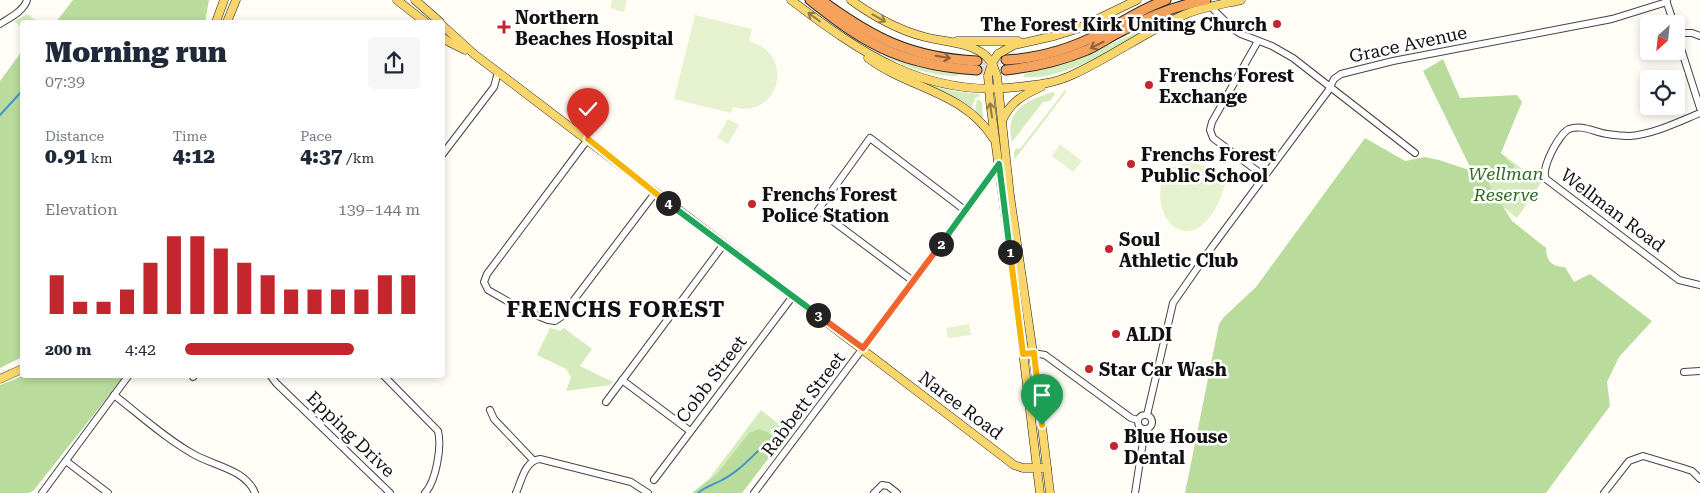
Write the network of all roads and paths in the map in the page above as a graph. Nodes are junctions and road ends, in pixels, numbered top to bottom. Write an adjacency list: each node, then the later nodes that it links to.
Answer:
1 (27, 0): 20 (street)
2 (224, 0): 16 (main road)
3 (236, 0): 17 (main road)
4 (397, 0): 18 (main road)
5 (415, 0): 19 (main road)
6 (791, 0): 23 (main road, one-way to 6)
7 (810, 0): 8 (highway, one-way to 7)
8 (821, 0)
9 (851, 0): 26 (main road, one-way to 26)
10 (1137, 0): 27 (main road)
11 (1166, 0): 31 (highway)
12 (1241, 0): 14 (main road)
13 (1666, 1): 15 (street); 35 (street, Grace Avenue)
14 (1209, 4): 28 (street); 31 (highway, one-way to 31); 34 (main road)
15 (1671, 15)
16 (217, 20)
17 (229, 20)
18 (422, 20)
19 (437, 20)
20 (0, 24)
21 (445, 28): 29 (main road)
22 (1685, 33): 24 (street)
23 (837, 34): 36 (main road); 42 (main road)
24 (1700, 36)
25 (445, 39): 29 (main road)
26 (942, 41): 27 (main road); 32 (main road, bridge)
27 (1035, 41): 31 (main road)
28 (1258, 41): 35 (street); 46 (street)
29 (474, 54): 33 (main road, Naree Road)
30 (1685, 60): 38 (street)
31 (1003, 62): 32 (main road, bridge)
32 (992, 63): 36 (main road, bridge); 37 (main road, bridge)
33 (498, 72): 41 (main road, Naree Road); 43 (street)
34 (1051, 83): 37 (main road); 40 (main road)
35 (1329, 87): 44 (street); 46 (street, Grace Avenue)
36 (988, 89): 37 (main road); 42 (main road, one-way to 36)
37 (998, 89): 40 (main road)
38 (1700, 108)
39 (1700, 113): 51 (street, Wellman Road)
40 (1002, 121): 54 (main road)
41 (588, 139): 47 (main road, Naree Road); 47 (street)
42 (995, 142): 45 (main road)
43 (445, 151)
44 (1416, 153)
45 (999, 164): 48 (street, Rabbett Street); 55 (main road)
46 (1264, 176): 67 (street, Grace Avenue)
47 (655, 193): 49 (main road, Naree Road)
48 (966, 211): 50 (street, Rabbett Street); 50 (street)
49 (724, 244): 52 (main road, Naree Road); 63 (street)
50 (913, 281): 53 (street, Rabbett Street)
51 (1700, 285)
52 (793, 296): 53 (main road, Naree Road); 70 (street, Cobb Street)
53 (863, 348): 73 (main road, Naree Road); 84 (street, Rabbett Street)
54 (1034, 353): 55 (street); 68 (street); 74 (main road)
55 (1023, 354): 73 (main road)
56 (20, 370): 62 (main road)
57 (1700, 371): 58 (street)
58 (1684, 372)
59 (127, 378): 64 (street)
60 (272, 378): 80 (street, Epping Drive)
61 (386, 378): 81 (street)
62 (0, 379)
63 (622, 380): 65 (street); 70 (street)
64 (114, 395): 72 (street); 79 (street)
65 (606, 402)
66 (490, 410): 71 (street)
67 (1147, 415): 68 (street); 69 (street)
68 (1138, 420): 69 (street)
69 (1145, 429): 89 (street)
70 (690, 431): 76 (street, Cobb Street)
71 (533, 460): 82 (street); 83 (street)
72 (66, 461): 77 (street); 78 (street)
73 (1038, 468): 74 (main road, Naree Road); 87 (main road)
74 (1047, 468): 88 (main road)
75 (1700, 479): 90 (street)
76 (654, 480)
77 (42, 493)
78 (108, 493)
79 (255, 493)
80 (390, 493)
81 (425, 493)
82 (516, 493)
83 (648, 493)
84 (754, 493)
85 (874, 493): 86 (street)
86 (897, 493)
87 (1040, 493)
88 (1050, 493)
89 (1135, 493)
90 (1604, 493)

